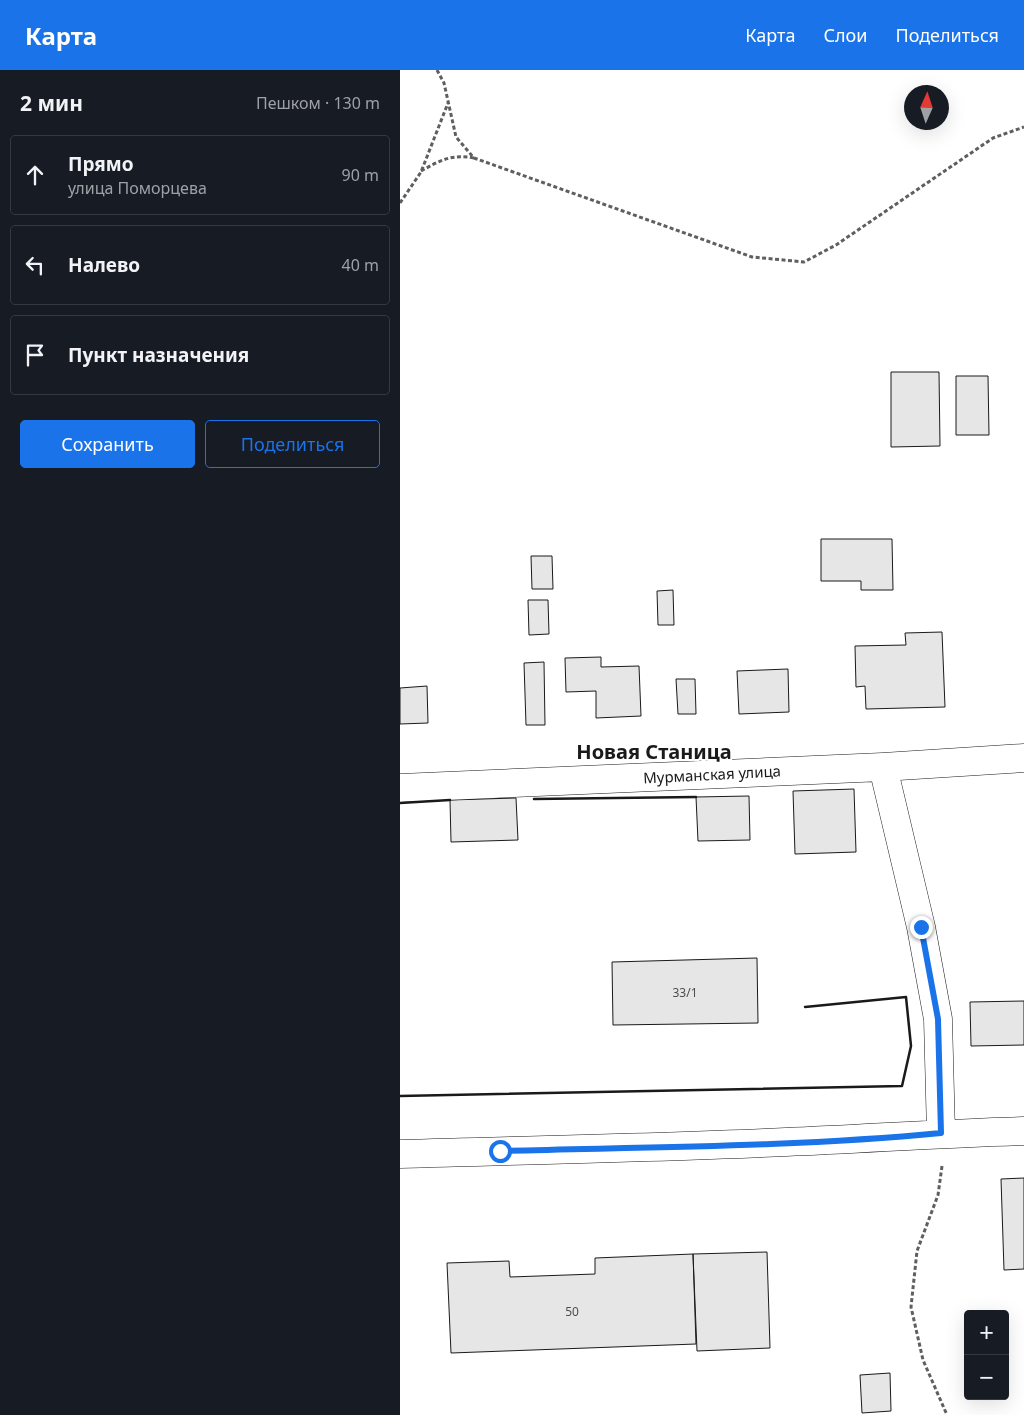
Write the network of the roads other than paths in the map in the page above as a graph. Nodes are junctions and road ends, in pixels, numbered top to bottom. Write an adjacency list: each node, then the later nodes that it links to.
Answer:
1 (1024, 758): 2 (street, Мурманская улица)
2 (883, 767): 3 (street, Мурманская улица); 5 (street)
3 (400, 788)
4 (1024, 1131): 5 (street)
5 (941, 1133): 6 (street)
6 (400, 1154)

